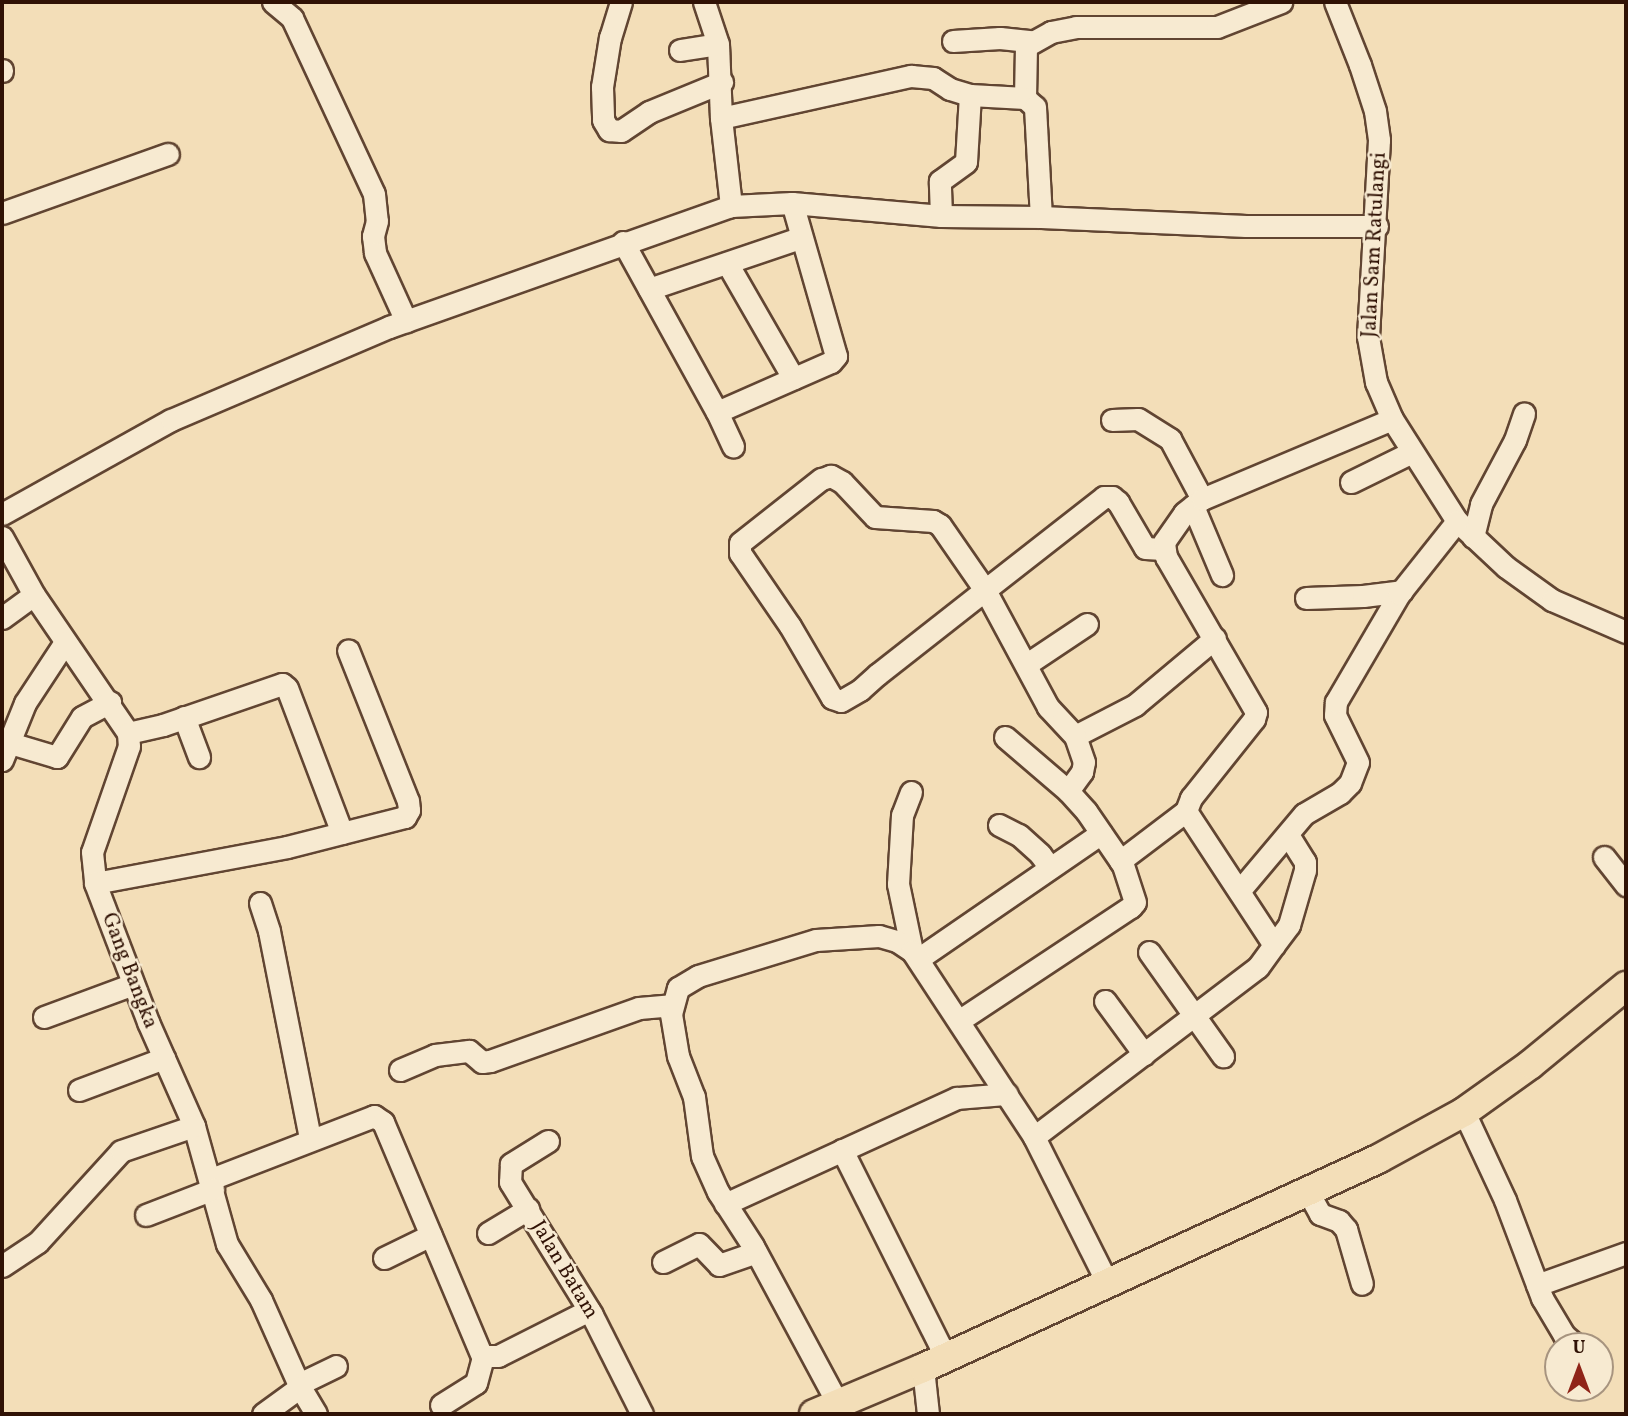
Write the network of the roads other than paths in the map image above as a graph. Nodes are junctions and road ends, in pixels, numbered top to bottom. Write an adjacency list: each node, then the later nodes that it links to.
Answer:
1 (273, 2): 25 (street)
2 (621, 2): 10 (street)
3 (704, 2): 8 (street)
4 (1281, 2): 7 (street)
5 (1335, 2): 20 (street, Jalan Sam Ratulangi)
6 (953, 41): 7 (street)
7 (1031, 41): 12 (street)
8 (718, 44): 9 (street); 10 (street)
9 (680, 50)
10 (722, 82): 13 (street)
11 (970, 94): 12 (street); 13 (street); 18 (street)
12 (1026, 98): 19 (street)
13 (721, 118): 16 (street)
14 (168, 154): 17 (street)
15 (792, 203): 16 (street); 18 (street); 21 (street)
16 (731, 206): 22 (street)
17 (2, 213)
18 (941, 216): 19 (street)
19 (1041, 217): 20 (street)
20 (1377, 226): 29 (street, Jalan Sam Ratulangi)
21 (800, 238): 23 (street); 26 (street)
22 (623, 242): 24 (street); 25 (street)
23 (727, 263): 24 (street); 26 (street)
24 (649, 289): 27 (street)
25 (406, 321): 35 (street)
26 (793, 378): 27 (street)
27 (718, 412): 31 (street)
28 (1524, 414): 38 (street)
29 (1392, 419): 32 (street, Jalan Sam Ratulangi); 34 (street)
30 (1112, 420): 34 (street)
31 (733, 446)
32 (1412, 452): 33 (street); 36 (street, Jalan Sam Ratulangi)
33 (1351, 482)
34 (1197, 502): 39 (street); 40 (street)
35 (2, 513)
36 (1457, 521): 38 (street, Jalan Sam Ratulangi); 42 (street)
37 (2, 537): 43 (street)
38 (1473, 537): 47 (street, Jalan Sam Ratulangi)
39 (1163, 550): 41 (street); 48 (street)
40 (1222, 575)
41 (985, 590): 41 (street); 51 (street)
42 (1402, 591): 44 (street); 65 (street)
43 (34, 595): 45 (street); 49 (street)
44 (1306, 598)
45 (2, 618)
46 (1087, 624): 51 (street)
47 (1626, 632)
48 (1214, 638): 55 (street); 61 (street)
49 (65, 642): 52 (street); 57 (street)
50 (348, 650): 63 (street)
51 (1027, 664): 55 (street)
52 (110, 702): 54 (street); 57 (street)
53 (184, 718): 54 (street); 58 (street); 63 (street)
54 (128, 733): 69 (street, Gang Bangka)
55 (1075, 736): 59 (street)
56 (1005, 737): 59 (street)
57 (6, 752)
58 (199, 757)
59 (1068, 791): 64 (street)
60 (911, 792): 75 (street)
61 (1186, 811): 67 (street); 71 (street)
62 (999, 825): 68 (street)
63 (342, 833): 69 (street)
64 (1101, 833): 67 (street); 68 (street)
65 (1288, 835): 71 (street); 73 (street)
66 (1604, 858): 70 (street)
67 (1120, 860): 82 (street)
68 (1050, 868): 75 (street)
69 (94, 883): 76 (street, Gang Bangka)
70 (1626, 885)
71 (1240, 890): 73 (street)
72 (260, 902): 92 (street)
73 (1274, 945): 81 (street)
74 (1149, 952): 81 (street)
75 (915, 955): 79 (street); 82 (street)
76 (133, 984): 80 (street); 85 (street, Gang Bangka)
77 (1626, 986): 89 (main road)
78 (1105, 1000): 83 (street)
79 (671, 1005): 86 (street); 97 (street)
80 (44, 1017)
81 (1192, 1017): 83 (street); 84 (street)
82 (960, 1020): 88 (street)
83 (1144, 1054): 91 (street)
84 (1223, 1056)
85 (164, 1058): 87 (street); 90 (street, Gang Bangka)
86 (400, 1069)
87 (79, 1090)
88 (1007, 1094): 91 (street); 94 (street)
89 (1464, 1112): 96 (main road); 109 (street)
90 (194, 1126): 95 (street, Gang Bangka); 106 (street)
91 (1034, 1137): 107 (street)
92 (310, 1139): 95 (street); 101 (street)
93 (548, 1141): 98 (street, Jalan Batam)
94 (842, 1150): 97 (street); 113 (street)
95 (212, 1184): 99 (street); 115 (street, Gang Bangka)
96 (1308, 1192): 107 (main road); 108 (street)
97 (725, 1203): 102 (street)
98 (528, 1209): 100 (street); 110 (street, Jalan Batam)
99 (146, 1215)
100 (488, 1233)
101 (431, 1235): 104 (street); 112 (street)
102 (756, 1252): 105 (street); 117 (street)
103 (1626, 1253): 109 (street)
104 (384, 1258)
105 (663, 1262)
106 (2, 1266)
107 (1108, 1284): 113 (main road)
108 (1362, 1284)
109 (1537, 1285): 111 (street)
110 (589, 1310): 112 (street); 120 (street, Jalan Batam)
111 (1562, 1332)
112 (484, 1357): 116 (street)
113 (935, 1363): 117 (main road); 121 (street)
114 (336, 1366): 115 (street)
115 (299, 1386): 118 (street); 119 (street, Gang Bangka)
116 (441, 1405)
117 (826, 1409)
118 (263, 1414)
119 (316, 1414)
120 (642, 1414)
121 (928, 1414)

